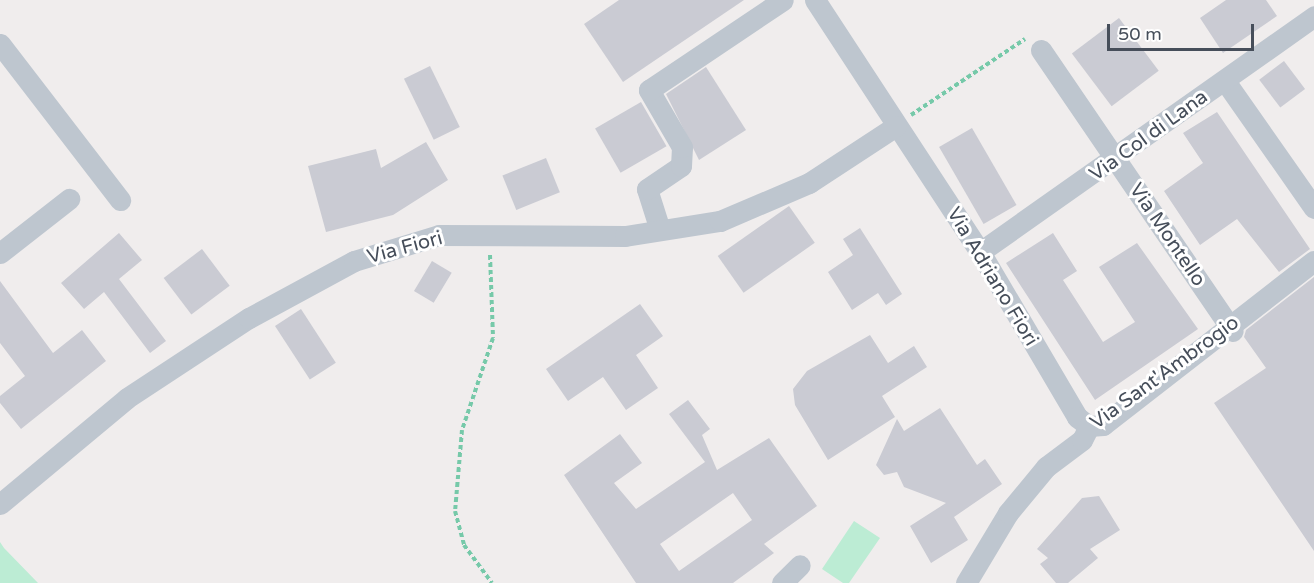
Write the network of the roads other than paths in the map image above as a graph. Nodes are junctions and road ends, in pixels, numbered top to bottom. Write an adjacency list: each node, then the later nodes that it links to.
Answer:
1 (783, 0): 12 (street)
2 (815, 0): 7 (street, Via Adriano Fiori)
3 (1314, 16): 6 (street, Via Col di Lana)
4 (0, 44): 10 (street)
5 (1041, 50): 8 (street, Via Montello)
6 (1225, 81): 8 (street, Via Col di Lana); 11 (street)
7 (896, 126): 12 (street, Via Fiori); 13 (street, Via Adriano Fiori)
8 (1116, 161): 13 (street, Via Col di Lana); 16 (street, Via Montello)
9 (69, 199): 14 (street)
10 (120, 200)
11 (1314, 208)
12 (660, 230): 18 (street, Via Fiori)
13 (980, 252): 17 (street, Via Adriano Fiori)
14 (0, 253)
15 (1314, 261): 16 (street, Via Sant'Ambrogio)
16 (1231, 329): 17 (street, Via Sant'Ambrogio)
17 (1089, 426): 21 (street, Via Sant'Ambrogio)
18 (0, 504)
19 (800, 565): 20 (street)
20 (782, 583)
21 (966, 583)

